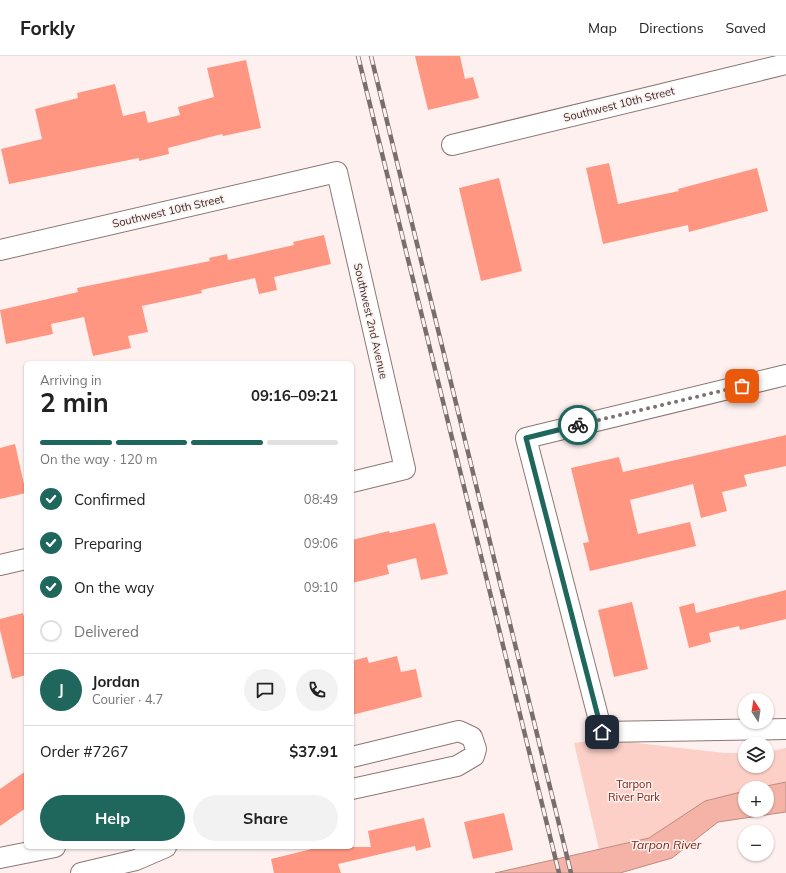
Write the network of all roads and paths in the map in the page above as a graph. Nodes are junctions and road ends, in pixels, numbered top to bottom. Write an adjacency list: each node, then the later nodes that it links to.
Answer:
1 (786, 64): 2 (street, Southwest 10th Street)
2 (452, 145)
3 (337, 172): 4 (street, Southwest 10th Street); 6 (street, Southwest 2nd Avenue)
4 (0, 250)
5 (786, 376): 9 (street)
6 (354, 482)
7 (24, 559): 8 (street)
8 (0, 565)
9 (786, 729)
10 (354, 757): 11 (street)
11 (354, 789)
12 (45, 849): 14 (street)
13 (161, 849): 15 (street)
14 (0, 858)
15 (81, 873)

